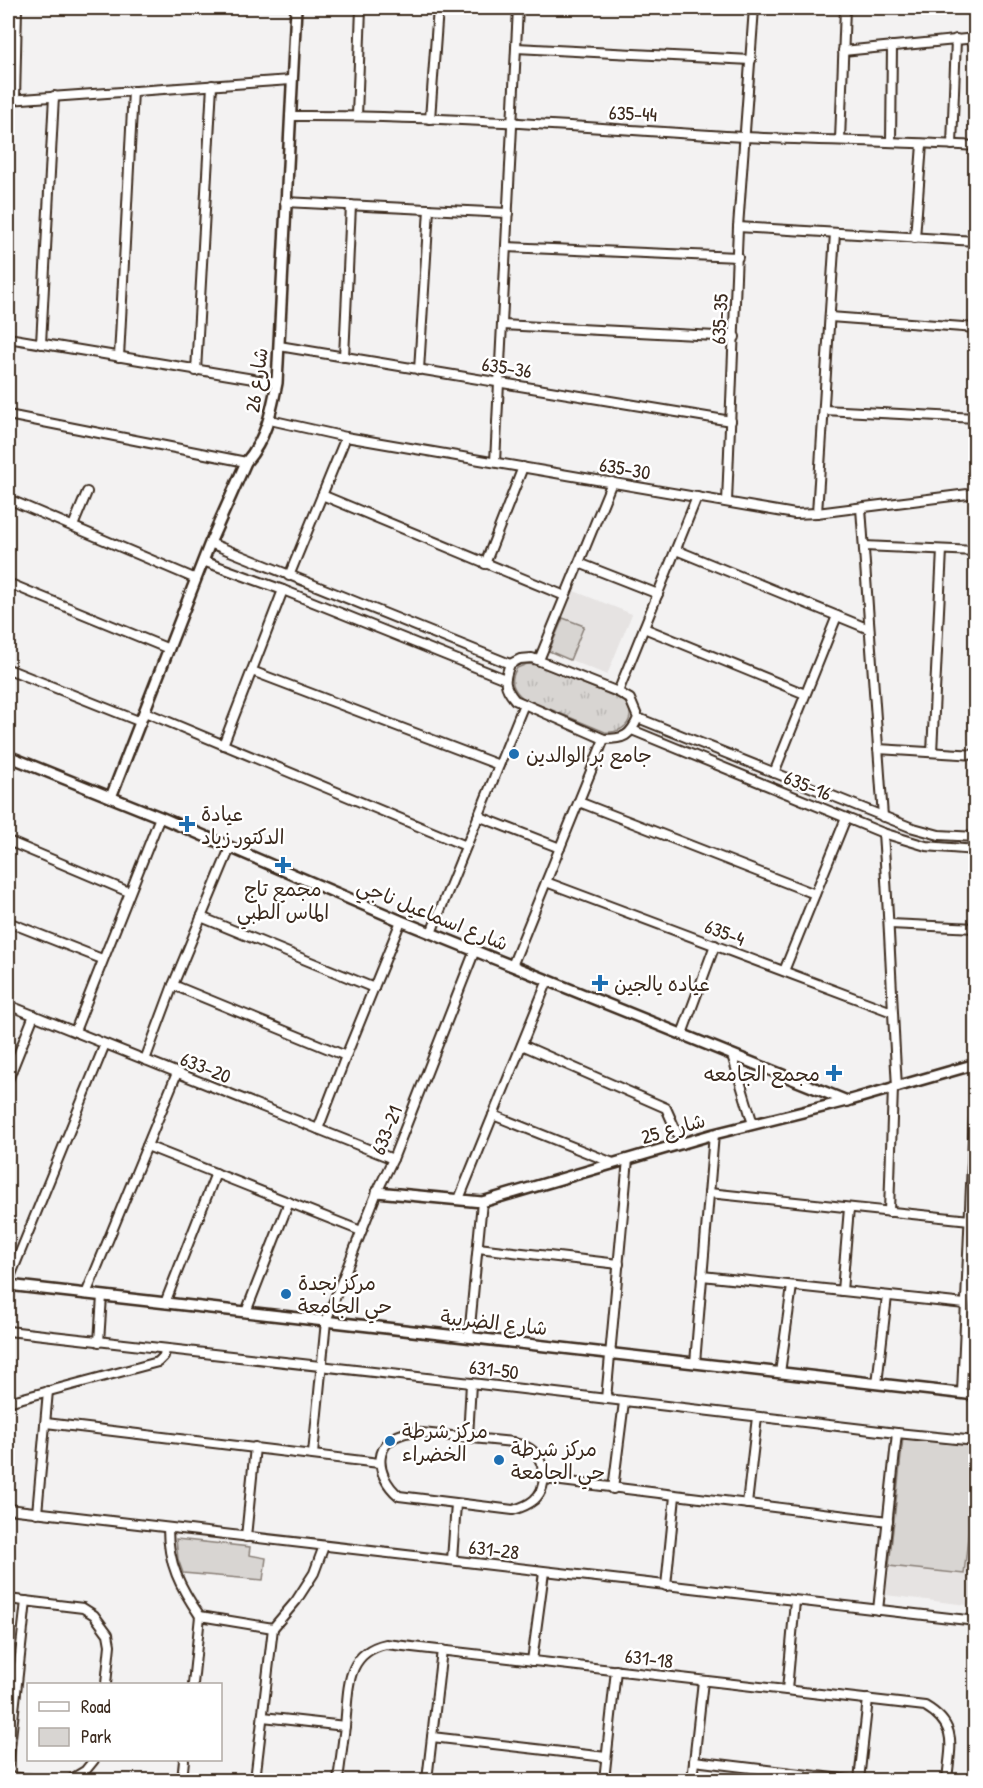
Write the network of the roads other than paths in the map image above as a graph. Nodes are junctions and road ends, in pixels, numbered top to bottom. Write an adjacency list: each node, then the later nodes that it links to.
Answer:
1 (17, 8): 18 (street)
2 (296, 8): 14 (street, شارع 26)
3 (361, 8): 20 (street)
4 (438, 8): 21 (street)
5 (518, 8): 11 (street)
6 (754, 8): 13 (street, 635-35)
7 (845, 8): 12 (street)
8 (975, 38): 9 (street)
9 (956, 39): 10 (street); 27 (street)
10 (892, 46): 12 (street); 25 (street)
11 (516, 48): 13 (street); 22 (street)
12 (843, 51): 24 (street)
13 (751, 60): 23 (street, 635-35)
14 (291, 80): 15 (street); 19 (street, شارع 26)
15 (212, 85): 16 (street); 49 (street)
16 (133, 91): 17 (street); 46 (street)
17 (54, 96): 18 (street); 44 (street)
18 (11, 100)
19 (290, 116): 20 (street, 635-44); 29 (street, شارع 26)
20 (357, 116): 21 (street, 635-44)
21 (430, 119): 22 (street, 635-44)
22 (512, 123): 23 (street, 635-44); 32 (street)
23 (746, 137): 24 (street, 635-44); 33 (street, 635-35)
24 (840, 140): 25 (street, 635-44)
25 (891, 142): 26 (street, 635-44)
26 (922, 144): 27 (street, 635-44); 35 (street)
27 (952, 145): 28 (street, 635-44)
28 (975, 146)
29 (285, 202): 30 (street); 45 (street, شارع 26)
30 (351, 205): 31 (street); 47 (street)
31 (429, 209): 32 (street); 48 (street)
32 (508, 213): 37 (street)
33 (738, 227): 34 (street); 38 (street, 635-35)
34 (835, 233): 35 (street); 39 (street)
35 (915, 237): 36 (street)
36 (975, 241)
37 (506, 247): 38 (street); 40 (street)
38 (738, 257): 42 (street, 635-35)
39 (830, 317): 41 (street); 52 (street)
40 (502, 325): 42 (street); 51 (street)
41 (975, 328)
42 (735, 337): 56 (street, 635-35)
43 (8, 338): 44 (street)
44 (41, 344): 46 (street)
45 (279, 346): 47 (street, 635-36); 50 (street, شارع 26)
46 (119, 357): 49 (street)
47 (344, 357): 48 (street, 635-36)
48 (419, 370): 51 (street, 635-36)
49 (196, 371): 50 (street)
50 (277, 383): 55 (street, شارع 26)
51 (499, 383): 56 (street, 635-36); 59 (street)
52 (824, 410): 54 (street); 69 (street)
53 (8, 416): 58 (street)
54 (975, 418)
55 (270, 420): 57 (street, 635-30); 58 (street, شارع 26)
56 (731, 421): 67 (street, 635-35)
57 (346, 437): 59 (street, 635-30); 64 (street)
58 (246, 462): 71 (street, شارع 26)
59 (495, 462): 60 (street, 635-30)
60 (523, 467): 61 (street, 635-30); 78 (street)
61 (612, 482): 65 (street, 635-30); 77 (street)
62 (87, 492): 70 (street)
63 (975, 493): 68 (street, 635-30)
64 (322, 495): 78 (street); 79 (street)
65 (697, 497): 67 (street, 635-30); 73 (street)
66 (8, 499): 70 (street)
67 (727, 502): 69 (street, 635-30)
68 (861, 508): 69 (street, 635-30); 72 (street)
69 (817, 513)
70 (73, 526): 80 (street)
71 (210, 543): 76 (street, شارع 26); 79 (street)
72 (864, 546): 74 (street); 87 (street)
73 (676, 550): 83 (street); 85 (street)
74 (942, 550): 75 (street); 104 (street)
75 (975, 551)
76 (203, 561): 80 (street, شارع 26); 82 (street)
77 (579, 563): 83 (street); 84 (street)
78 (485, 564): 84 (street)
79 (289, 576): 90 (street)
80 (196, 579): 88 (street, شارع 26)
81 (8, 583): 88 (street)
82 (283, 590): 92 (street); 93 (street)
83 (658, 594): 86 (street)
84 (565, 596): 89 (street)
85 (837, 615): 87 (street); 95 (street)
86 (644, 628): 94 (street); 95 (street)
87 (869, 629): 103 (street)
88 (169, 649): 97 (street, شارع 26)
89 (539, 660): 90 (street); 94 (street)
90 (510, 664): 93 (street)
91 (8, 669): 99 (street)
92 (252, 671): 102 (street); 107 (street)
93 (505, 679): 96 (street)
94 (618, 692): 98 (street)
95 (805, 694): 108 (street)
96 (524, 704): 101 (street); 107 (street)
97 (144, 712): 99 (street, شارع 26); 102 (street)
98 (638, 718): 100 (street); 108 (street, 635-16)
99 (141, 722): 109 (street, شارع 26)
100 (632, 730): 101 (street); 114 (street, 635-16)
101 (604, 739): 110 (street)
102 (223, 745): 118 (street)
103 (878, 749): 104 (street); 113 (street)
104 (932, 752): 105 (street)
105 (975, 755)
106 (8, 756): 109 (street, شارع اسماعيل ناجي)
107 (499, 765): 111 (street)
108 (774, 773): 113 (street, 635-16)
109 (111, 797): 112 (street, شارع اسماعيل ناجي)
110 (579, 802): 120 (street); 124 (street)
111 (478, 816): 118 (street); 120 (street)
112 (160, 817): 119 (street, شارع اسماعيل ناجي); 123 (street)
113 (883, 817): 116 (street, 635-16)
114 (846, 818): 115 (street, 635-16); 124 (street)
115 (883, 833): 121 (street, 635-16); 128 (street)
116 (975, 837)
117 (8, 841): 123 (street)
118 (466, 846): 130 (street)
119 (230, 848): 125 (street); 126 (street, شارع اسماعيل ناجي)
120 (560, 848): 122 (street)
121 (975, 850)
122 (546, 882): 131 (street, 635-4); 134 (street)
123 (129, 891): 133 (street)
124 (815, 894): 135 (street)
125 (201, 918): 137 (street); 138 (street)
126 (401, 921): 130 (street, شارع اسماعيل ناجي); 138 (street)
127 (8, 922): 133 (street)
128 (890, 924): 129 (street); 140 (street)
129 (975, 928)
130 (431, 933): 132 (street, شارع اسماعيل ناجي)
131 (715, 945): 135 (street, 635-4); 143 (street)
132 (475, 950): 134 (street, شارع اسماعيل ناجي); 161 (street, 633-21)
133 (102, 959): 142 (street)
134 (512, 966): 136 (street, شارع اسماعيل ناجي)
135 (784, 971): 140 (street, 635-4)
136 (548, 980): 143 (street, شارع اسماعيل ناجي); 145 (street)
137 (173, 985): 147 (street); 148 (street)
138 (374, 988): 147 (street)
139 (8, 1005): 141 (street, 633-20)
140 (892, 1012): 153 (street)
141 (34, 1015): 142 (street, 633-20); 152 (street)
142 (75, 1031): 144 (street, 633-20)
143 (682, 1034): 146 (street, شارع اسماعيل ناجي)
144 (105, 1044): 148 (street, 633-20); 178 (street)
145 (522, 1045): 155 (street); 159 (street)
146 (732, 1055): 154 (street, شارع اسماعيل ناجي); 156 (street)
147 (346, 1056): 157 (street)
148 (145, 1060): 151 (street, 633-20)
149 (975, 1064): 153 (street, شارع 25)
150 (975, 1070): 172 (street)
151 (177, 1073): 157 (street, 633-20); 160 (street)
152 (8, 1080)
153 (895, 1087): 154 (street, شارع 25); 171 (street)
154 (847, 1101): 156 (street, شارع 25)
155 (493, 1115): 163 (street); 167 (street)
156 (753, 1124): 158 (street, شارع 25)
157 (318, 1129): 161 (street, 633-20)
158 (714, 1134): 159 (street, شارع 25); 166 (street)
159 (682, 1144): 162 (street, شارع 25)
160 (147, 1146): 164 (street); 181 (street)
161 (393, 1159): 165 (street, 633-21)
162 (628, 1159): 163 (street, شارع 25); 176 (street)
163 (613, 1164): 169 (street, شارع 25)
164 (216, 1173): 168 (street); 184 (street)
165 (377, 1192): 167 (street, شارع 25); 173 (street, 633-21)
166 (710, 1193): 170 (street); 177 (street)
167 (459, 1199): 169 (street, شارع 25)
168 (289, 1202): 173 (street); 186 (street)
169 (482, 1202): 174 (street)
170 (849, 1208): 171 (street); 180 (street)
171 (889, 1212): 172 (street)
172 (970, 1220): 175 (street)
173 (362, 1231): 187 (street, 633-21)
174 (478, 1248): 176 (street); 189 (street)
175 (972, 1260): 185 (street)
176 (619, 1264): 192 (street)
177 (702, 1276): 179 (street); 193 (street)
178 (8, 1284): 181 (street, شارع الضريبة)
179 (792, 1286): 180 (street); 195 (street)
180 (842, 1291): 183 (street)
181 (86, 1294): 182 (street, شارع الضريبة)
182 (102, 1296): 184 (street, شارع الضريبة); 190 (street)
183 (887, 1296): 185 (street); 197 (street)
184 (165, 1303): 186 (street, شارع الضريبة)
185 (965, 1304): 199 (street)
186 (246, 1312): 187 (street, شارع الضريبة)
187 (326, 1321): 189 (street, شارع الضريبة); 194 (street, 633-21)
188 (8, 1331): 190 (street, 631-50)
189 (469, 1337): 192 (street, شارع الضريبة)
190 (99, 1342): 191 (street, 631-50)
191 (165, 1349): 194 (street, 631-50); 198 (street)
192 (611, 1353): 193 (street, شارع الضريبة); 201 (street)
193 (694, 1363): 195 (street, شارع الضريبة)
194 (322, 1367): 196 (street, 631-50); 210 (street, 633-21)
195 (780, 1372): 197 (street, شارع الضريبة)
196 (471, 1383): 201 (street, 631-50); 207 (street)
197 (878, 1384): 199 (street, شارع الضريبة)
198 (48, 1391): 202 (street); 205 (street)
199 (962, 1393): 200 (street, شارع الضريبة)
200 (975, 1395)
201 (606, 1399): 203 (street, 631-50)
202 (8, 1402)
203 (624, 1402): 204 (street, 631-50); 213 (street)
204 (757, 1417): 206 (street, 631-50); 216 (street)
205 (46, 1424): 209 (street); 218 (street)
206 (897, 1433): 208 (street, 631-50); 219 (street)
207 (468, 1437): 211 (street); 212 (street)
208 (975, 1441)
209 (255, 1447): 210 (street); 221 (street)
210 (313, 1454): 211 (street)
211 (379, 1462): 215 (street)
212 (545, 1479): 213 (street); 215 (street)
213 (613, 1489): 214 (street)
214 (675, 1496): 216 (street); 225 (street)
215 (456, 1504): 223 (street)
216 (747, 1504): 219 (street)
217 (8, 1509): 218 (street, 631-28)
218 (37, 1513): 220 (street, 631-28)
219 (888, 1521): 229 (street)
220 (168, 1528): 221 (street, 631-28); 230 (street)
221 (246, 1537): 222 (street, 631-28)
222 (324, 1546): 223 (street, 631-28); 232 (street)
223 (452, 1560): 224 (street, 631-28)
224 (544, 1572): 225 (street, 631-28); 234 (street)
225 (666, 1586): 228 (street, 631-28)
226 (8, 1599): 227 (street)
227 (26, 1601): 237 (street); 239 (street)
228 (795, 1601): 229 (street, 631-28); 240 (street)
229 (878, 1610): 231 (street, 631-28)
230 (200, 1616): 232 (street); 238 (street)
231 (975, 1621)
232 (273, 1628): 242 (street)
233 (442, 1650): 234 (street, 631-18); 243 (street, 631-18); 244 (street)
234 (532, 1661): 235 (street, 631-18)
235 (616, 1671): 236 (street, 631-18); 245 (street)
236 (704, 1681): 240 (street, 631-18); 248 (street)
237 (106, 1683)
238 (193, 1683)
239 (12, 1688): 249 (street)
240 (787, 1690): 241 (street, 631-18)
241 (868, 1699): 260 (street); 261 (street, 631-18)
242 (263, 1717): 243 (street); 254 (street)
243 (345, 1726): 255 (street, 631-18)
244 (432, 1737): 245 (street); 256 (street)
245 (606, 1757): 257 (street)
246 (93, 1761): 252 (street)
247 (184, 1761): 253 (street)
248 (694, 1761): 258 (street); 259 (street)
249 (8, 1765)
250 (8, 1776): 251 (street)
251 (45, 1780)
252 (70, 1780)
253 (182, 1780)
254 (255, 1780)
255 (338, 1780)
256 (427, 1780)
257 (604, 1780)
258 (692, 1780)
259 (850, 1780)
260 (859, 1780)
261 (947, 1780)

